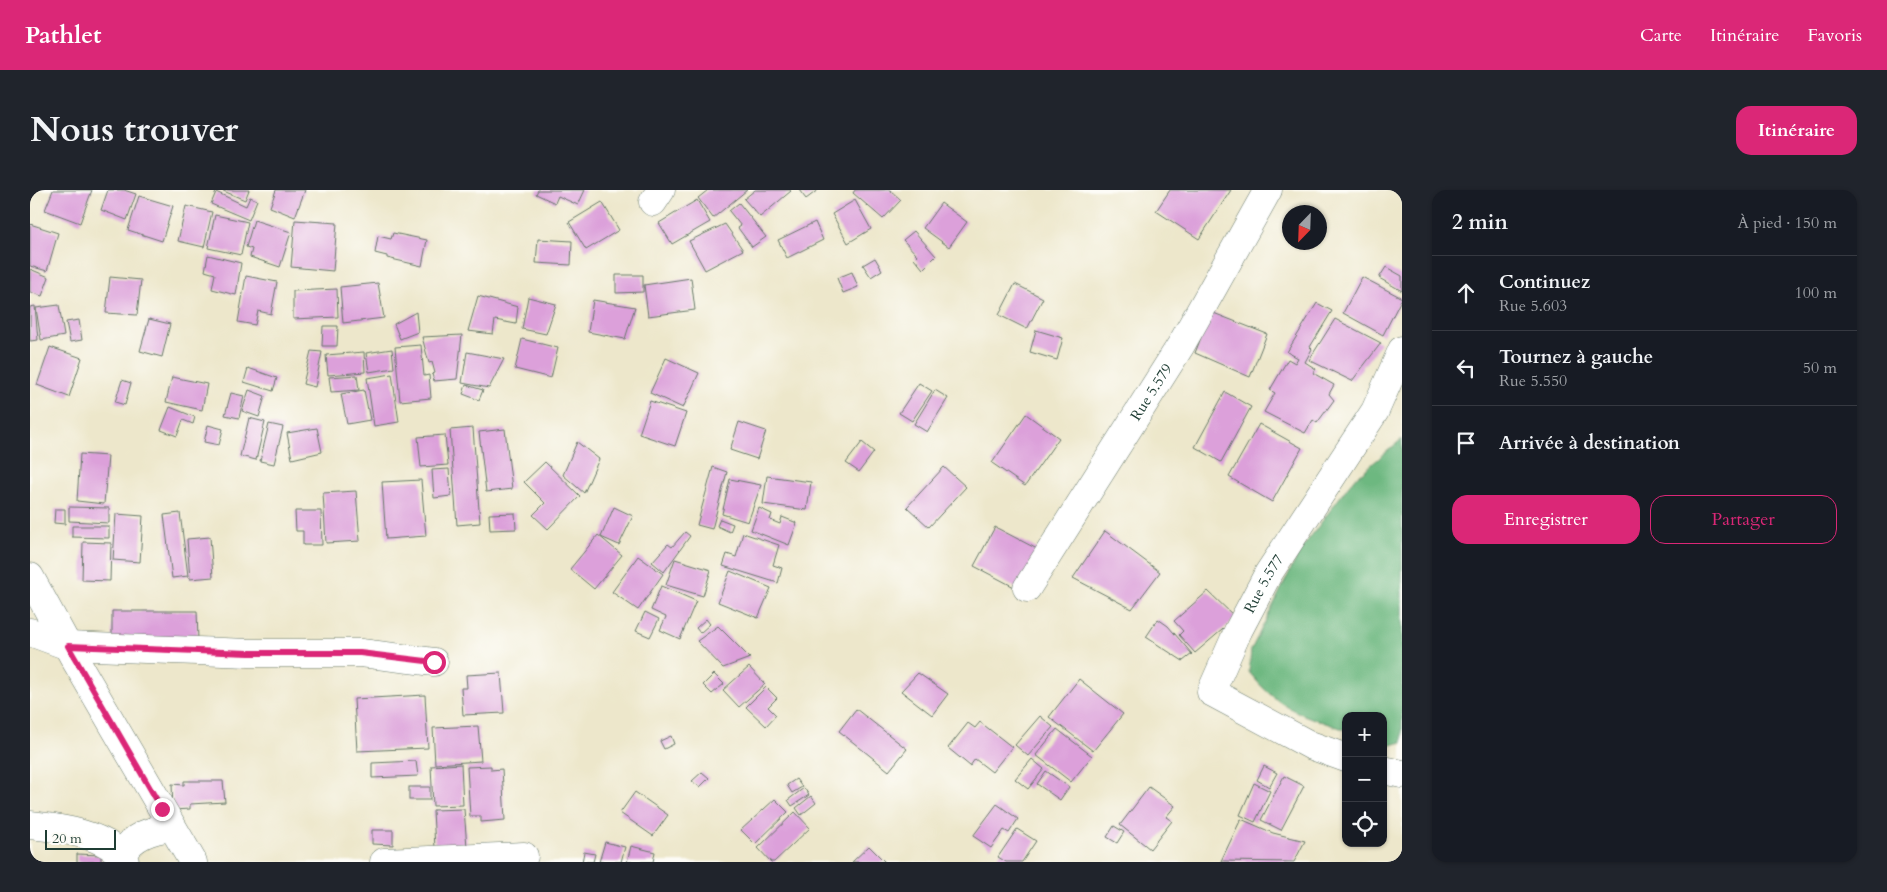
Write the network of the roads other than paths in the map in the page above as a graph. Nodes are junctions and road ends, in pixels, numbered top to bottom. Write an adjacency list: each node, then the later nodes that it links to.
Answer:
1 (1268, 190): 4 (street, Rue 5.579)
2 (1402, 350): 8 (street, Rue 5.577)
3 (30, 576): 6 (street)
4 (1027, 588)
5 (30, 632): 6 (street)
6 (68, 646): 7 (street); 12 (street)
7 (434, 662)
8 (1343, 757)
9 (1387, 771): 10 (street)
10 (1402, 774)
11 (30, 825): 14 (street)
12 (172, 827): 14 (street); 15 (street)
13 (524, 856): 16 (street)
14 (123, 859)
15 (193, 862)
16 (384, 862)

